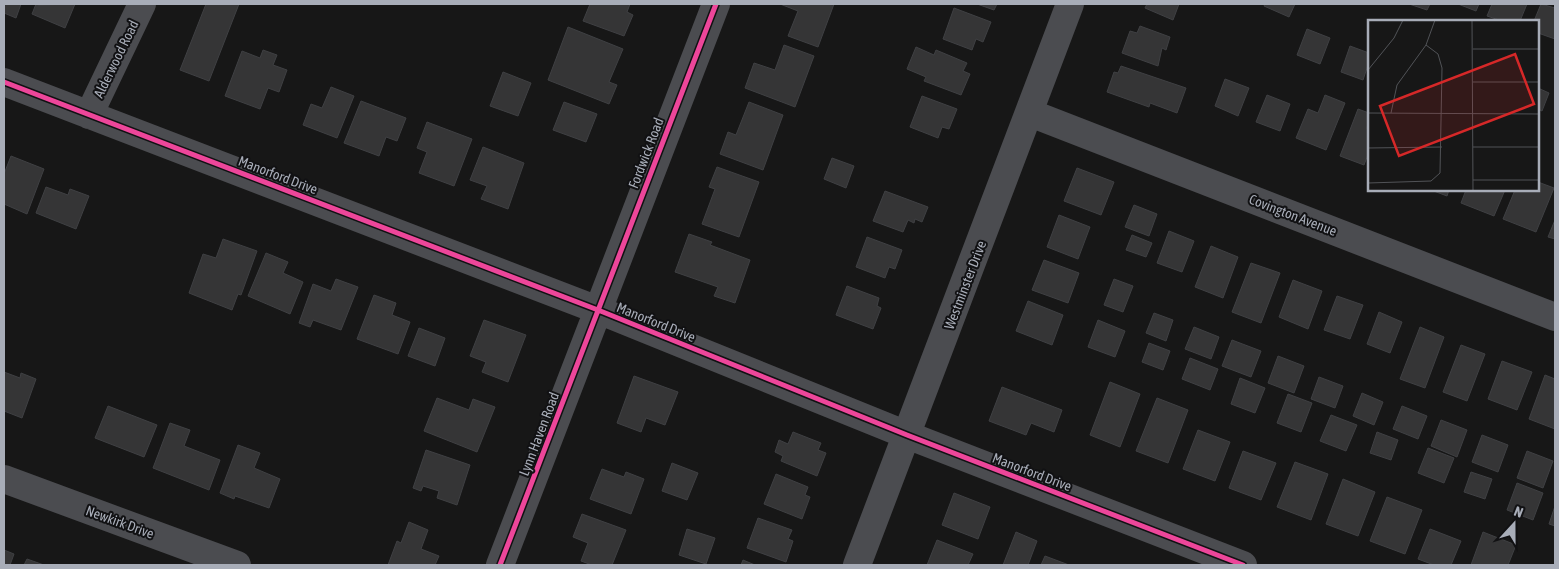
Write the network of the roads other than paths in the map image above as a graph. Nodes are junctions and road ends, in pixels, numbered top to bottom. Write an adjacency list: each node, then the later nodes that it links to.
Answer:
1 (142, 4): 6 (street, Alderwood Road)
2 (716, 4): 7 (street, Fordwick Road)
3 (1070, 4): 5 (street, Westminster Drive)
4 (4, 82): 6 (street, Manorford Drive)
5 (1030, 113): 8 (street, Covington Avenue); 9 (street, Westminster Drive)
6 (89, 115): 7 (street, Manorford Drive)
7 (598, 310): 9 (street, Manorford Drive); 12 (street, Lynn Haven Road)
8 (1555, 317)
9 (907, 435): 13 (street, Westminster Drive); 14 (street, Manorford Drive)
10 (4, 479): 11 (street, Newkirk Drive)
11 (237, 565)
12 (500, 565)
13 (857, 565)
14 (1243, 565)

